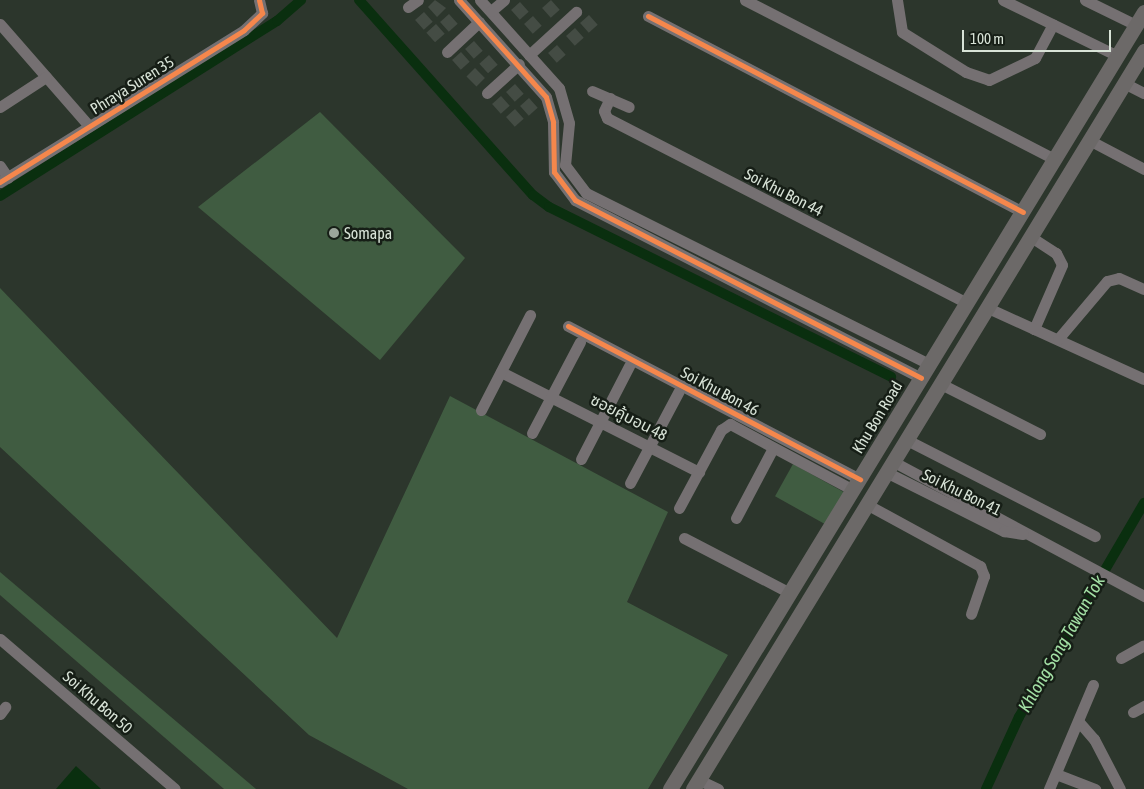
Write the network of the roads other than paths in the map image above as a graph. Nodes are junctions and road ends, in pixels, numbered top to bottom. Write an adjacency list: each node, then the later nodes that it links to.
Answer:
1 (259, 0): 29 (street, Phraya Suren 35)
2 (459, 0): 13 (street)
3 (480, 0): 9 (street)
4 (504, 0): 9 (street)
5 (745, 0): 31 (street)
6 (897, 0): 15 (street)
7 (1003, 0): 15 (street)
8 (1085, 0): 12 (street)
9 (491, 11): 17 (street)
10 (576, 12): 17 (street)
11 (648, 16): 37 (street)
12 (1140, 19): 18 (main road, Khu Bon Road)
13 (479, 22): 16 (street); 20 (street)
14 (0, 24): 21 (street)
15 (1053, 24): 18 (street)
16 (447, 52)
17 (529, 55): 35 (street)
18 (1118, 56): 31 (main road, Khu Bon Road)
19 (1142, 60): 22 (main road)
20 (519, 64): 25 (street); 36 (street)
21 (46, 77): 27 (street); 29 (street)
22 (1124, 83): 24 (street); 30 (main road)
23 (592, 91): 26 (street)
24 (1144, 93)
25 (487, 94)
26 (610, 98): 28 (street); 40 (street, Soi Khu Bon 44)
27 (0, 107)
28 (629, 107)
29 (89, 126): 34 (street, Phraya Suren 35)
30 (1089, 140): 33 (street); 38 (main road)
31 (1055, 159): 37 (main road, Khu Bon Road)
32 (0, 166): 34 (street)
33 (1144, 169)
34 (4, 180)
35 (582, 190): 36 (street); 47 (street)
36 (575, 200): 50 (street)
37 (1023, 212): 40 (main road, Khu Bon Road)
38 (1030, 237): 41 (main road); 44 (street)
39 (1144, 289): 45 (street)
40 (967, 303): 47 (main road, Khu Bon Road)
41 (988, 308): 44 (street); 52 (main road)
42 (530, 315): 49 (street)
43 (568, 326): 66 (street, Soi Khu Bon 46)
44 (1034, 328): 45 (street)
45 (1058, 338): 51 (street)
46 (580, 342): 54 (street)
47 (929, 364): 50 (main road, Khu Bon Road)
48 (629, 366): 56 (street)
49 (501, 372): 54 (street, ซอยคู้บอน 48); 55 (street)
50 (921, 378): 66 (main road, Khu Bon Road)
51 (1144, 379)
52 (941, 384): 58 (street); 59 (main road)
53 (679, 391): 60 (street)
54 (552, 396): 56 (street, ซอยคู้บอน 48); 57 (street)
55 (481, 410)
56 (601, 421): 60 (street, ซอยคู้บอน 48); 62 (street)
57 (532, 433)
58 (1040, 434)
59 (907, 440): 63 (main road); 70 (street)
60 (650, 446): 64 (street, ซอยคู้บอน 48); 65 (street)
61 (773, 448): 64 (street); 66 (street); 69 (street)
62 (581, 459)
63 (891, 468): 67 (main road); 73 (street, Soi Khu Bon 41)
64 (699, 472): 68 (street)
65 (630, 483)
66 (856, 484): 72 (main road, Khu Bon Road)
67 (868, 505): 74 (street); 83 (main road)
68 (679, 508)
69 (736, 518)
70 (1095, 536)
71 (684, 538): 72 (street)
72 (790, 593): 85 (main road, Khu Bon Road)
73 (1144, 596)
74 (971, 614)
75 (0, 639): 84 (street, Soi Khu Bon 50)
76 (1144, 644): 77 (street)
77 (1121, 658)
78 (1093, 685): 81 (street)
79 (1144, 706): 80 (street)
80 (1133, 712)
81 (1079, 722): 82 (street); 89 (street)
82 (1056, 774): 87 (street); 88 (street)
83 (696, 785): 86 (street)
84 (175, 789)
85 (670, 789)
86 (718, 789)
87 (1049, 789)
88 (1095, 789)
89 (1120, 789)

